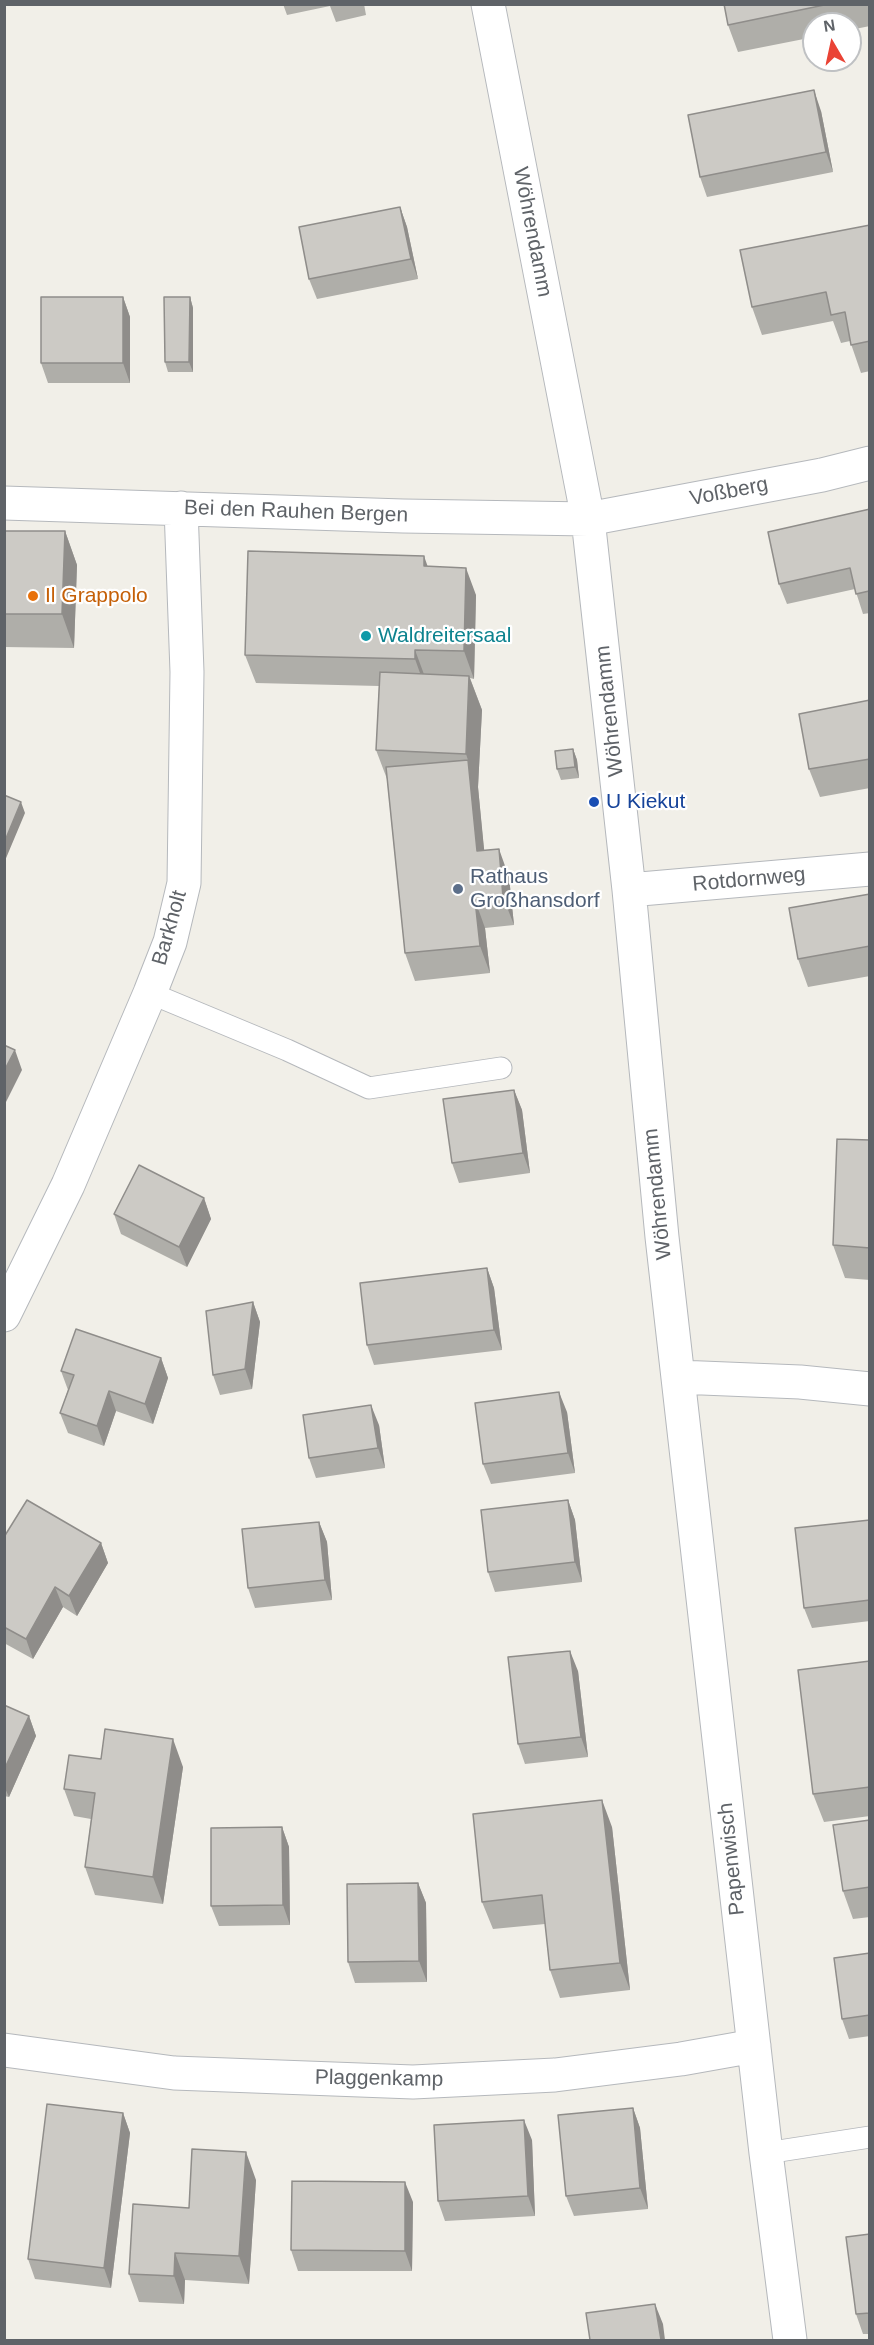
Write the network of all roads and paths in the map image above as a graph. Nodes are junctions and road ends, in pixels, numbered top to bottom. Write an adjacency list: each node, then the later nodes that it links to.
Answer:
1 (488, 4): 5 (street, Wöhrendamm)
2 (870, 463): 5 (street, Voßberg)
3 (4, 502): 4 (street, Bei den Rauhen Bergen)
4 (181, 508): 5 (street, Bei den Rauhen Bergen); 8 (street, Barkholt)
5 (588, 519): 7 (street, Wöhrendamm)
6 (870, 869): 7 (street, Rotdornweg)
7 (629, 890): 11 (street, Wöhrendamm)
8 (150, 993): 9 (lane); 10 (street, Barkholt)
9 (501, 1068)
10 (4, 1315)
11 (678, 1377): 12 (street); 13 (street, Papenwisch)
12 (870, 1389)
13 (754, 2046): 14 (street, Plaggenkamp); 16 (street, Papenwisch)
14 (4, 2050)
15 (870, 2138): 16 (lane)
16 (766, 2153): 17 (street, Papenwisch)
17 (790, 2340)

